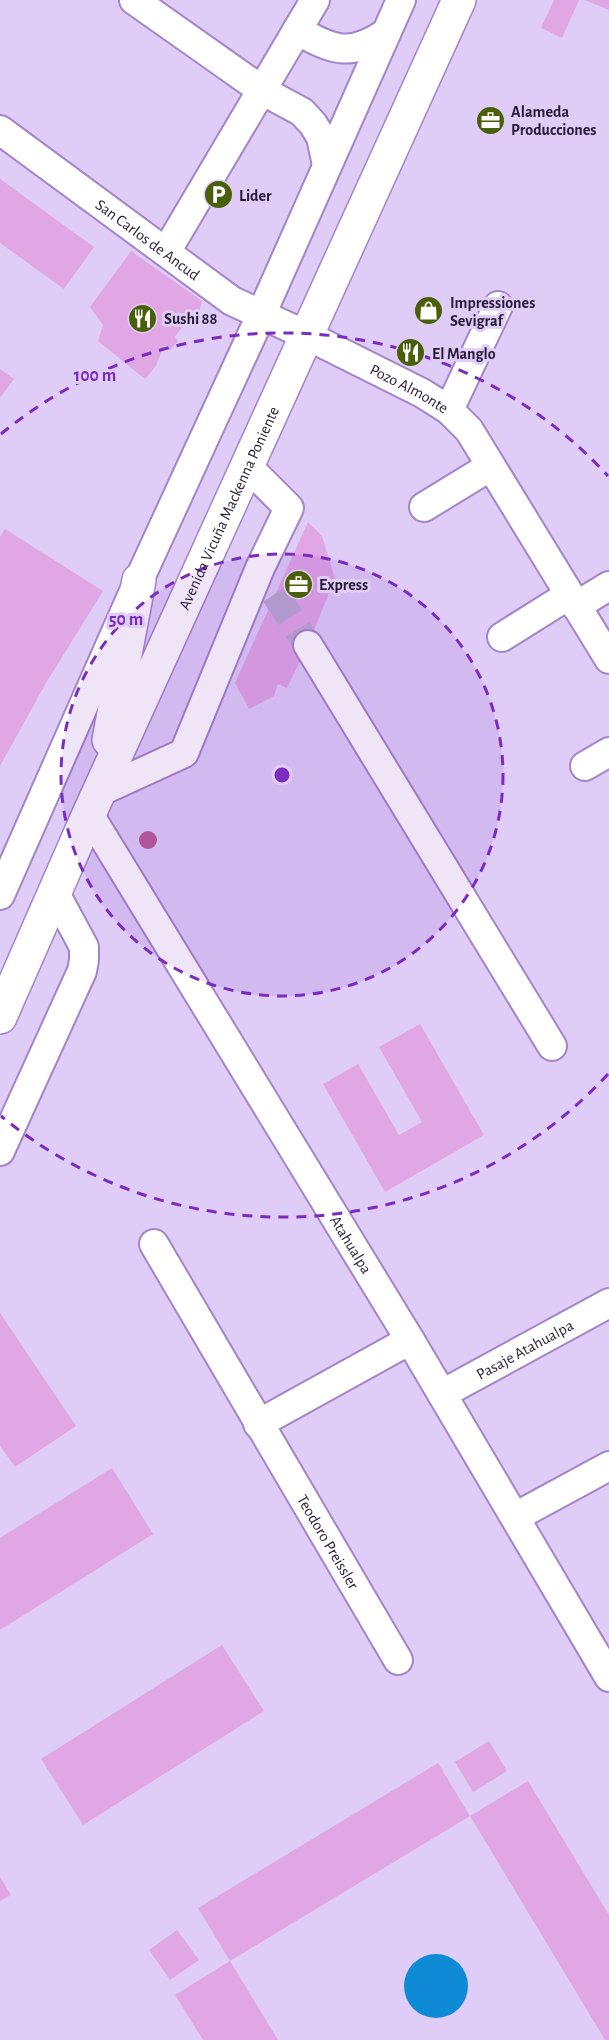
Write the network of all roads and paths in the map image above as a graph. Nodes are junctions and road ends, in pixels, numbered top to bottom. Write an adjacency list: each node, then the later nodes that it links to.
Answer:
1 (134, 0): 7 (street)
2 (315, 0): 5 (street)
3 (401, 0): 6 (street)
4 (459, 0): 13 (main road, Avenida Vicuña Mackenna Poniente)
5 (297, 30): 6 (street); 7 (street)
6 (386, 33): 9 (street)
7 (263, 91): 9 (street); 10 (street)
8 (0, 130): 10 (street, San Carlos de Ancud)
9 (327, 165): 12 (street)
10 (166, 252): 12 (street, San Carlos de Ancud)
11 (498, 306): 14 (street)
12 (261, 315): 13 (street, San Carlos de Ancud); 19 (street)
13 (306, 335): 14 (street, Pozo Almonte); 15 (main road, Avenida Vicuña Mackenna Poniente)
14 (449, 410): 16 (street, Pozo Almonte)
15 (247, 466): 18 (street); 28 (main road, Avenida Vicuña Mackenna Poniente)
16 (491, 466): 17 (street); 22 (street, Pozo Almonte)
17 (424, 507)
18 (260, 568): 21 (street); 28 (street)
19 (139, 580): 28 (main road); 30 (street)
20 (609, 586): 22 (street)
21 (275, 594)
22 (573, 601): 23 (street); 25 (street, Pozo Almonte)
23 (502, 637)
24 (308, 645): 32 (street)
25 (609, 659)
26 (609, 752): 27 (street)
27 (585, 766)
28 (94, 803): 29 (main road, Avenida Vicuña Mackenna Poniente); 36 (street, Atahualpa)
29 (55, 893): 31 (main road, Avenida Vicuña Mackenna Poniente); 33 (street)
30 (0, 895)
31 (0, 1017)
32 (552, 1046)
33 (0, 1151)
34 (154, 1244): 38 (street, Teodoro Preissler)
35 (609, 1303): 37 (street, Pasaje Atahualpa)
36 (410, 1340): 37 (street, Atahualpa); 38 (street)
37 (442, 1394): 40 (street, Atahualpa)
38 (258, 1424): 41 (street, Teodoro Preissler)
39 (609, 1466): 40 (street)
40 (515, 1518): 42 (street, Atahualpa)
41 (398, 1660)
42 (609, 1677)

